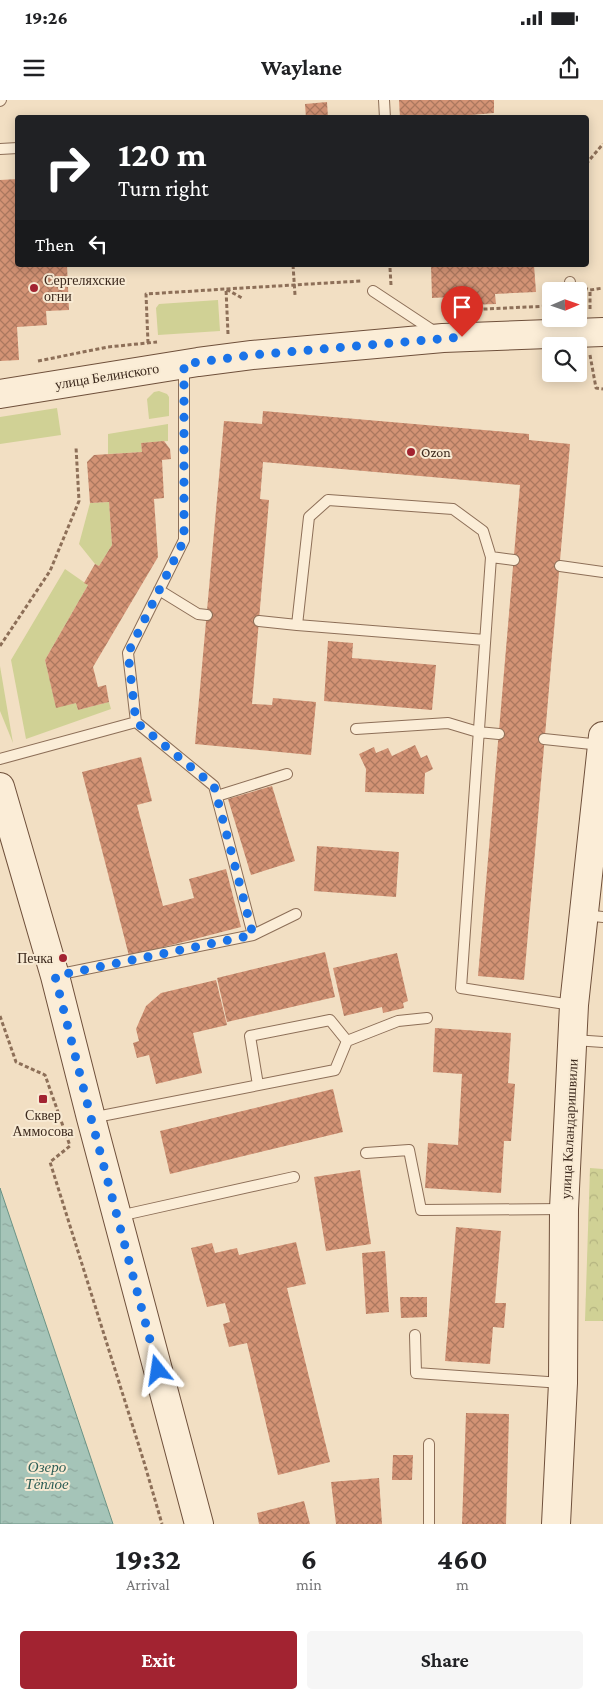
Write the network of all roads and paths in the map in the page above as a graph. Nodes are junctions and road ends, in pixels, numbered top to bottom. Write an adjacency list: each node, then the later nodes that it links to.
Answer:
1 (384, 100): 2 (lane)
2 (385, 115)
3 (603, 144): 6 (path)
4 (15, 148): 5 (lane)
5 (0, 149)
6 (589, 160)
7 (293, 267): 10 (path)
8 (390, 268): 13 (path)
9 (362, 281): 10 (path)
10 (294, 285): 11 (path); 14 (path)
11 (226, 289): 15 (path); 20 (path); 22 (path)
12 (374, 291): 19 (lane)
13 (391, 292)
14 (295, 295)
15 (242, 298)
16 (468, 301): 18 (path)
17 (542, 306): 18 (path)
18 (449, 311): 19 (path)
19 (442, 325): 23 (street, улица Белинского); 25 (street, улица Белинского)
20 (220, 335)
21 (166, 341): 22 (path)
22 (148, 342): 24 (path)
23 (597, 343): 26 (path)
24 (37, 361)
25 (184, 364): 27 (street, улица Белинского); 33 (lane)
26 (603, 389)
27 (0, 394)
28 (76, 446): 38 (path)
29 (491, 557): 30 (lane); 36 (lane); 37 (lane)
30 (514, 560)
31 (560, 566): 32 (lane)
32 (603, 572)
33 (159, 590): 34 (lane); 39 (lane)
34 (207, 615)
35 (259, 621): 36 (lane)
36 (297, 625): 37 (lane)
37 (485, 640): 41 (lane)
38 (0, 646)
39 (136, 722): 45 (lane); 48 (lane)
40 (356, 729): 41 (lane)
41 (478, 732): 42 (lane); 53 (lane)
42 (499, 734)
43 (544, 739): 44 (lane)
44 (602, 741): 50 (street, улица Каландаришвили)
45 (0, 759)
46 (287, 774): 48 (lane)
47 (0, 787): 52 (street)
48 (217, 796): 51 (lane)
49 (296, 914): 51 (lane)
50 (593, 916): 53 (street, улица Каландаришвили)
51 (253, 935): 52 (lane)
52 (55, 976): 60 (street)
53 (574, 1005): 56 (street, улица Каландаришвили)
54 (0, 1016): 68 (path)
55 (427, 1018): 57 (lane)
56 (573, 1040): 58 (lane); 63 (street, улица Каландаришвили)
57 (347, 1041): 59 (lane); 59 (lane)
58 (603, 1042)
59 (258, 1085): 60 (lane)
60 (91, 1118): 64 (street)
61 (366, 1153): 63 (lane)
62 (294, 1177): 64 (lane)
63 (564, 1209): 66 (street, улица Каландаришвили)
64 (118, 1216): 69 (street)
65 (416, 1335): 66 (lane)
66 (563, 1383): 71 (street, улица Каландаришвили)
67 (429, 1444): 70 (lane)
68 (162, 1524)
69 (199, 1524)
70 (429, 1524)
71 (556, 1524)

